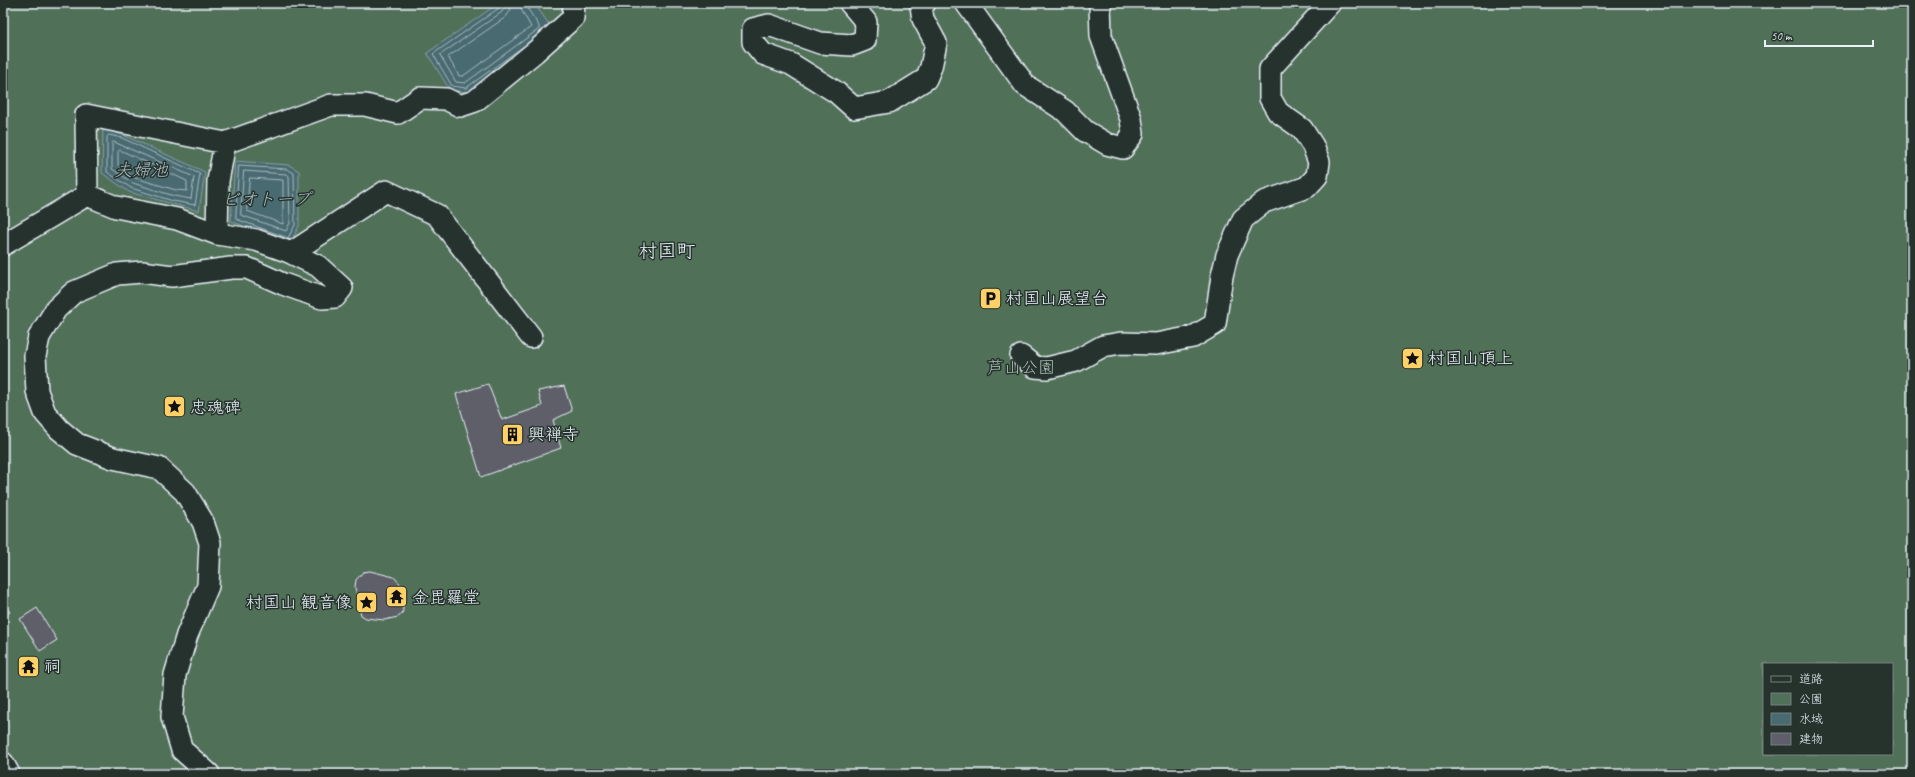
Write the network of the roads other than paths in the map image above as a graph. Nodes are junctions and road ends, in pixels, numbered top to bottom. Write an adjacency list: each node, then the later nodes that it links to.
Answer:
1 (574, 3): 7 (street)
2 (850, 3): 3 (street)
3 (925, 3)
4 (966, 3): 5 (street)
5 (1100, 3)
6 (1330, 3): 13 (street)
7 (225, 144): 8 (street); 9 (street)
8 (87, 195): 9 (street); 10 (street)
9 (217, 234): 11 (street)
10 (3, 245)
11 (291, 253): 12 (street); 16 (street)
12 (531, 337)
13 (1021, 356)
14 (3, 763): 15 (street)
15 (9, 774)
16 (209, 774)

